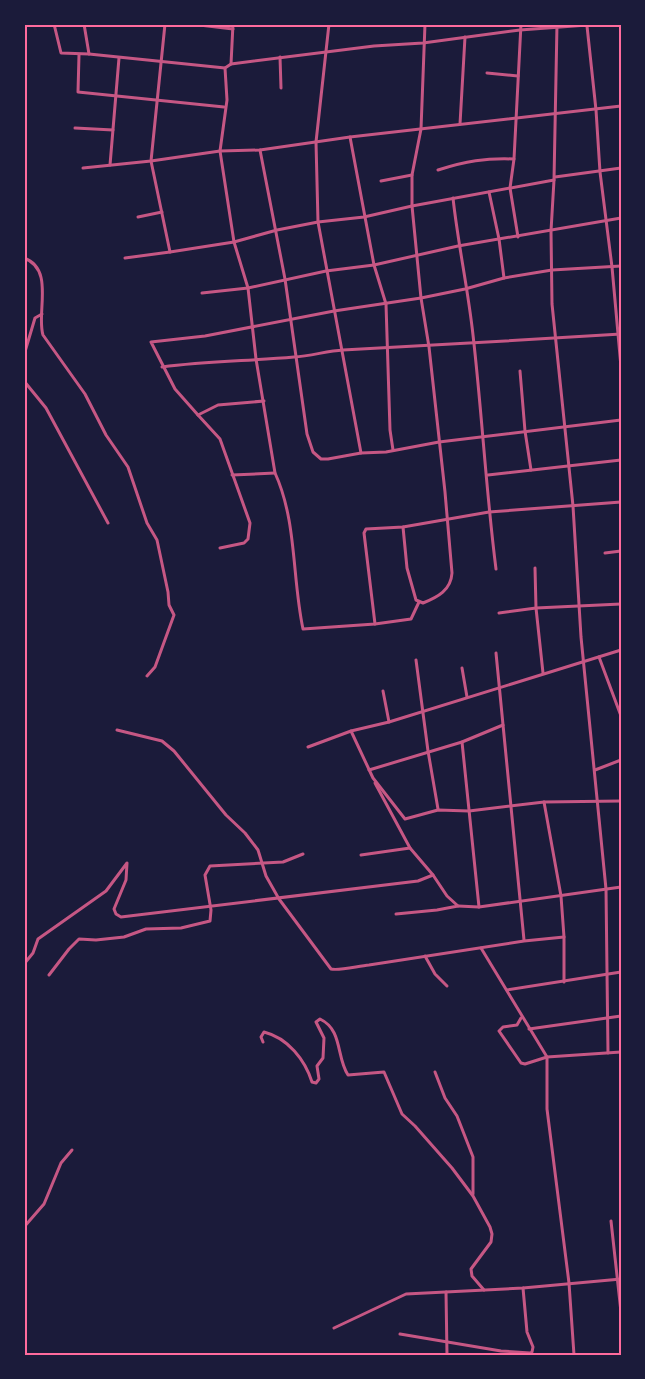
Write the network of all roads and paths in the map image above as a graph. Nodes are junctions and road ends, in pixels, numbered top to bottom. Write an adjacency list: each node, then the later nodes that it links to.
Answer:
1 (54, 24): 17 (street)
2 (84, 24): 16 (street)
3 (165, 24): 20 (street)
4 (191, 24): 10 (street)
5 (329, 24): 15 (street)
6 (425, 24): 14 (street)
7 (521, 24): 12 (street)
8 (601, 24): 9 (street)
9 (587, 25): 11 (street); 30 (street)
10 (233, 26): 21 (street)
11 (557, 26): 12 (street); 31 (street)
12 (520, 30): 13 (street); 24 (street)
13 (465, 37): 14 (street); 33 (street)
14 (423, 43): 15 (street); 35 (street)
15 (326, 52): 18 (street); 38 (street)
16 (89, 54): 17 (street); 19 (street)
17 (80, 55): 26 (street)
18 (280, 57): 21 (street); 25 (street)
19 (119, 58): 20 (street); 26 (street)
20 (160, 61): 22 (street); 27 (street)
21 (231, 64): 22 (street)
22 (225, 68): 29 (street)
23 (487, 72): 24 (street)
24 (518, 76): 32 (street)
25 (281, 88)
26 (116, 95): 27 (street); 36 (street)
27 (158, 99): 29 (street); 42 (street)
28 (621, 106): 30 (street)
29 (225, 107): 40 (street)
30 (596, 110): 31 (street); 47 (street)
31 (554, 114): 32 (street); 49 (street)
32 (515, 118): 33 (street); 41 (street)
33 (460, 124): 35 (street)
34 (75, 128): 36 (street)
35 (421, 129): 37 (street); 48 (street)
36 (113, 130): 43 (street)
37 (350, 137): 38 (street); 57 (street)
38 (316, 142): 39 (street); 60 (street)
39 (260, 150): 40 (street); 61 (street)
40 (220, 151): 42 (street); 65 (street)
41 (514, 159): 46 (street); 51 (street)
42 (151, 162): 43 (street); 55 (street)
43 (110, 165): 44 (street)
44 (83, 168)
45 (621, 168): 47 (street)
46 (438, 170)
47 (600, 172): 49 (street); 59 (street)
48 (412, 174): 50 (street); 54 (street)
49 (554, 179): 51 (street); 62 (street)
50 (381, 181)
51 (510, 188): 52 (street); 63 (street)
52 (489, 192): 53 (street); 64 (street)
53 (453, 198): 54 (street); 66 (street)
54 (412, 206): 57 (street); 68 (street)
55 (162, 212): 56 (street); 67 (street)
56 (138, 217)
57 (364, 217): 60 (street); 71 (street)
58 (621, 218): 59 (street)
59 (606, 220): 62 (street); 73 (street)
60 (318, 222): 61 (street); 75 (street)
61 (277, 230): 65 (street); 77 (street)
62 (551, 231): 63 (street); 74 (street)
63 (518, 237): 64 (street)
64 (499, 240): 66 (street); 76 (street)
65 (234, 242): 67 (street); 78 (street)
66 (458, 246): 68 (street); 79 (street)
67 (170, 252): 70 (street)
68 (417, 255): 71 (street); 81 (street)
69 (24, 258): 84 (street)
70 (125, 258)
71 (374, 265): 75 (street); 82 (street)
72 (621, 266): 73 (street)
73 (612, 267): 74 (street); 87 (street)
74 (552, 270): 76 (street); 88 (street)
75 (326, 272): 77 (street); 83 (street)
76 (504, 278): 79 (street)
77 (285, 279): 78 (street); 85 (street)
78 (248, 288): 80 (street); 86 (street)
79 (465, 289): 81 (street); 89 (street)
80 (202, 293)
81 (421, 298): 82 (street); 91 (street)
82 (386, 304): 83 (street); 90 (street)
83 (334, 311): 85 (street); 92 (street)
84 (42, 314): 93 (street); 139 (street)
85 (291, 321): 86 (street); 94 (street)
86 (252, 327): 95 (street); 96 (street)
87 (619, 334): 88 (street); 97 (street)
88 (556, 338): 89 (street); 103 (street)
89 (474, 343): 91 (street); 105 (street)
90 (388, 346): 91 (street); 92 (street); 107 (street)
91 (429, 347): 106 (street)
92 (342, 350): 94 (street); 108 (street)
93 (24, 355)
94 (297, 357): 95 (street); 108 (street)
95 (256, 359): 96 (street); 100 (street)
96 (162, 367): 101 (street)
97 (621, 367)
98 (520, 371): 104 (street)
99 (24, 381): 119 (street)
100 (264, 401): 101 (street); 112 (street)
101 (198, 415): 114 (street)
102 (621, 420): 103 (street)
103 (564, 427): 104 (street); 110 (street)
104 (525, 431): 105 (street); 111 (street)
105 (484, 437): 106 (street); 113 (street)
106 (439, 442): 107 (street); 118 (street)
107 (393, 450): 108 (street)
108 (360, 453)
109 (621, 460): 110 (street)
110 (568, 466): 111 (street); 116 (street)
111 (531, 470): 113 (street)
112 (275, 473): 114 (street); 131 (street)
113 (488, 474): 117 (street)
114 (232, 476): 121 (street)
115 (621, 502): 116 (street)
116 (573, 506): 117 (street); 128 (street)
117 (489, 512): 118 (street); 124 (street)
118 (447, 520): 120 (street); 126 (street)
119 (108, 523)
120 (403, 527): 126 (street); 131 (street)
121 (220, 548)
122 (621, 551): 123 (street)
123 (605, 553)
124 (496, 568)
125 (535, 568): 129 (street)
126 (419, 602): 131 (street)
127 (621, 604): 128 (street)
128 (580, 606): 129 (street); 136 (street)
129 (536, 608): 130 (street); 138 (street)
130 (500, 613)
131 (375, 624)
132 (621, 650): 134 (street)
133 (496, 653): 140 (street)
134 (599, 657): 136 (street); 144 (street)
135 (416, 660): 143 (street)
136 (584, 661): 138 (street); 154 (street)
137 (462, 668): 142 (street)
138 (543, 673): 140 (street)
139 (147, 676)
140 (499, 687): 142 (street); 146 (street)
141 (383, 691): 145 (street)
142 (467, 697): 143 (street)
143 (423, 711): 145 (street); 151 (street)
144 (621, 716)
145 (389, 722): 148 (street)
146 (503, 725): 149 (street); 159 (street)
147 (117, 730): 165 (street)
148 (351, 731): 150 (street); 153 (street)
149 (462, 742): 151 (street); 161 (street)
150 (308, 747)
151 (428, 751): 153 (street); 160 (street)
152 (621, 760): 154 (street)
153 (369, 770): 155 (street)
154 (594, 770): 156 (street)
155 (373, 778): 160 (street); 162 (street)
156 (597, 801): 157 (street); 158 (street); 168 (street)
157 (621, 801)
158 (544, 802): 159 (street); 169 (street)
159 (511, 806): 161 (street); 171 (street)
160 (438, 810): 161 (street)
161 (469, 811): 174 (street)
162 (410, 848): 164 (street); 166 (street)
163 (303, 854): 165 (street)
164 (360, 855)
165 (263, 863): 170 (street); 172 (street)
166 (433, 875): 170 (street); 173 (street)
167 (621, 887): 168 (street)
168 (606, 889): 169 (street); 183 (street)
169 (561, 896): 171 (street); 176 (street)
170 (279, 899): 172 (street); 179 (street)
171 (521, 902): 174 (street); 177 (street)
172 (210, 905): 180 (street); 182 (street)
173 (458, 906): 174 (street); 175 (street)
174 (479, 907)
175 (396, 914)
176 (564, 937): 177 (street); 184 (street)
177 (524, 940): 178 (street)
178 (481, 948): 179 (street); 186 (street)
179 (424, 956): 185 (street)
180 (24, 964)
181 (621, 972): 183 (street)
182 (49, 975)
183 (606, 975): 184 (street); 189 (street)
184 (564, 982): 186 (street)
185 (447, 986)
186 (507, 990): 187 (street)
187 (521, 1016): 190 (street); 194 (street)
188 (621, 1016): 189 (street)
189 (607, 1017): 190 (street); 193 (street)
190 (529, 1029): 194 (street)
191 (262, 1042): 197 (street)
192 (621, 1052): 193 (street)
193 (609, 1053): 194 (street)
194 (547, 1057): 201 (street)
195 (435, 1071): 197 (street)
196 (72, 1150): 199 (street)
197 (473, 1196): 203 (street)
198 (611, 1221): 200 (street)
199 (24, 1227)
200 (620, 1279): 201 (street); 205 (street)
201 (568, 1283): 202 (street); 211 (street)
202 (523, 1288): 203 (street); 209 (street)
203 (484, 1290): 204 (street)
204 (446, 1292): 206 (street); 208 (street)
205 (621, 1312)
206 (334, 1328)
207 (400, 1334): 208 (street)
208 (447, 1341): 209 (street); 210 (street)
209 (500, 1353)
210 (447, 1355)
211 (574, 1355)

